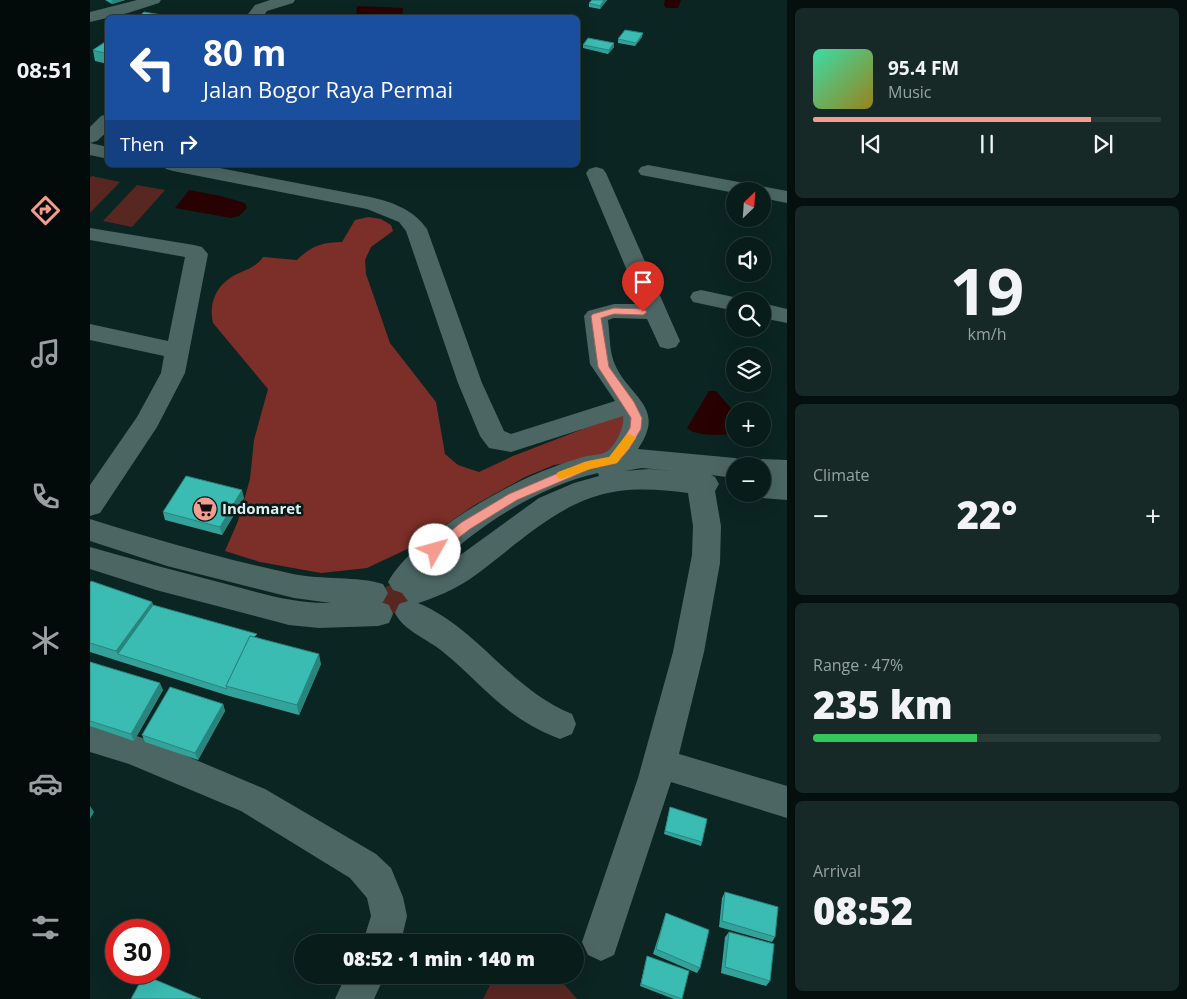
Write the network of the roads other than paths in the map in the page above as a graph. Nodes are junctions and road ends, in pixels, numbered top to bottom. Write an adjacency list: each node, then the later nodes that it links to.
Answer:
1 (153, 0): 4 (street)
2 (287, 0): 3 (street)
3 (255, 15)
4 (90, 17): 5 (street)
5 (105, 28)
6 (105, 123): 7 (street)
7 (90, 136)
8 (90, 150): 9 (street)
9 (105, 152)
10 (184, 167): 25 (street)
11 (648, 171): 13 (street)
12 (596, 173): 19 (street)
13 (726, 185)
14 (771, 194): 15 (street)
15 (787, 197)
16 (90, 234): 24 (street)
17 (701, 297): 18 (street)
18 (726, 302)
19 (655, 312): 23 (street); 25 (street)
20 (771, 312): 21 (street)
21 (787, 316)
22 (90, 332): 24 (street)
23 (668, 341)
24 (178, 351): 34 (street)
25 (630, 405): 29 (street)
26 (726, 469): 30 (street)
27 (771, 469): 28 (street)
28 (787, 470)
29 (610, 472): 30 (street); 37 (street)
30 (697, 474): 31 (street); 41 (street)
31 (726, 483)
32 (771, 489): 33 (street)
33 (787, 490)
34 (90, 506)
35 (90, 530): 38 (street)
36 (90, 558): 38 (street)
37 (410, 596): 38 (street); 39 (street)
38 (375, 603)
39 (560, 724)
40 (90, 737): 43 (street)
41 (658, 763): 42 (street); 44 (street)
42 (787, 802)
43 (384, 934)
44 (601, 942)
45 (362, 984): 46 (street)
46 (354, 999)

